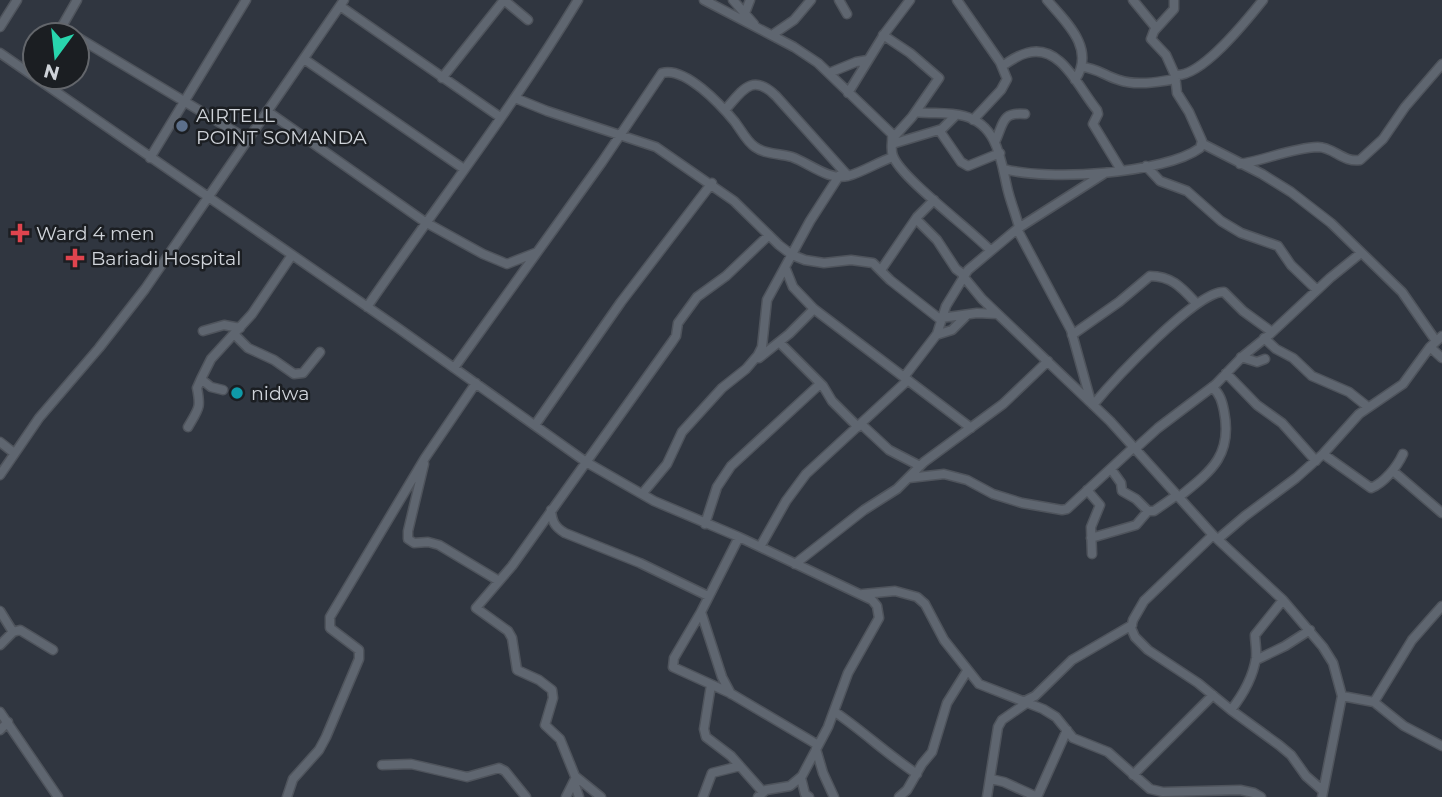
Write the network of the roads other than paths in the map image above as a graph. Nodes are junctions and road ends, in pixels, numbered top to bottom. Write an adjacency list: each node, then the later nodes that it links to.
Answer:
1 (17, 0): 23 (street)
2 (77, 0): 22 (street)
3 (246, 0): 43 (street)
4 (578, 0): 42 (street)
5 (704, 0): 24 (street)
6 (733, 0): 19 (street)
7 (750, 0): 19 (street)
8 (811, 0): 27 (street)
9 (839, 0): 20 (street)
10 (909, 0): 18 (street)
11 (918, 0): 18 (street)
12 (957, 0): 34 (street)
13 (1047, 0): 35 (street)
14 (1133, 0): 25 (street)
15 (1174, 0): 25 (street)
16 (1263, 0): 37 (street)
17 (342, 3): 30 (street); 38 (street)
18 (903, 11): 26 (street)
19 (745, 13): 24 (street)
20 (847, 14)
21 (528, 20): 38 (street)
22 (65, 21)
23 (0, 27)
24 (755, 27): 27 (street)
25 (1156, 28): 37 (street)
26 (883, 35): 31 (street); 46 (street)
27 (772, 36): 36 (street)
28 (91, 45): 43 (street)
29 (0, 54): 33 (street)
30 (304, 59): 45 (street); 62 (street)
31 (868, 60): 36 (street); 41 (street)
32 (1442, 64): 60 (street)
33 (21, 66)
34 (1002, 66): 39 (street); 50 (street)
35 (1082, 67): 37 (street); 39 (street)
36 (829, 73): 41 (street)
37 (1175, 77): 56 (street)
38 (442, 78): 49 (street)
39 (1075, 80): 64 (street)
40 (58, 91): 59 (street)
41 (848, 93): 54 (street)
42 (514, 98): 49 (street); 52 (street)
43 (185, 103): 53 (street); 59 (street)
44 (724, 110): 52 (street); 66 (street); 66 (street)
45 (267, 111): 53 (street); 71 (street)
46 (916, 112): 48 (street); 54 (street)
47 (1025, 114): 55 (street)
48 (956, 115): 50 (street); 51 (street)
49 (500, 117): 62 (street)
50 (974, 120): 55 (street)
51 (939, 130): 54 (street); 57 (street)
52 (621, 134): 67 (street); 75 (street)
53 (247, 139): 68 (street)
54 (892, 141): 58 (street)
55 (995, 142): 57 (street)
56 (1203, 144): 60 (street); 61 (street)
57 (1000, 153): 63 (street)
58 (893, 157): 66 (street); 69 (street)
59 (150, 158): 68 (street)
60 (1240, 164): 76 (street)
61 (1146, 166): 64 (street); 82 (street)
62 (464, 169): 71 (street)
63 (1004, 169): 65 (street); 72 (street)
64 (1121, 170): 65 (street)
65 (1105, 173): 72 (street)
66 (843, 176): 78 (street)
67 (712, 183): 73 (street); 113 (street)
68 (208, 197): 77 (street); 119 (street)
69 (934, 200): 70 (street); 74 (street)
70 (916, 219): 80 (street); 81 (street)
71 (425, 222): 75 (street); 84 (street)
72 (1018, 228): 74 (street); 93 (street)
73 (769, 235): 78 (street); 123 (street)
74 (990, 250): 81 (street)
75 (536, 253): 102 (street)
76 (1361, 253): 82 (street); 96 (street)
77 (292, 255): 84 (street); 90 (street)
78 (792, 255): 79 (street); 80 (street)
79 (785, 267): 85 (street); 103 (street)
80 (881, 270): 88 (street)
81 (964, 276): 86 (street); 88 (street)
82 (1317, 290): 91 (street)
83 (1196, 303): 91 (street); 93 (street); 111 (street)
84 (368, 307): 102 (street)
85 (814, 309): 95 (street); 105 (street)
86 (998, 314): 87 (street); 101 (street)
87 (966, 316): 88 (street); 92 (street)
88 (941, 319): 92 (street)
89 (203, 331): 90 (street)
90 (237, 331): 97 (street); 106 (street)
91 (1272, 332): 94 (street)
92 (936, 335): 105 (street)
93 (1072, 335): 111 (street)
94 (1265, 338): 98 (street); 112 (street)
95 (779, 342): 103 (street); 108 (street)
96 (1436, 342): 99 (street); 112 (street)
97 (320, 352)
98 (1241, 357): 100 (street); 104 (street)
99 (1442, 358)
100 (1265, 359)
101 (1048, 361): 111 (street); 116 (street)
102 (454, 368): 107 (street)
103 (746, 369): 130 (street)
104 (1226, 373): 109 (street); 122 (street)
105 (906, 378): 114 (street); 116 (street)
106 (201, 379): 110 (street); 115 (street)
107 (476, 383): 113 (street); 121 (street)
108 (820, 384): 114 (street); 135 (street)
109 (1212, 387): 118 (street); 131 (street)
110 (223, 390)
111 (1092, 404): 118 (street)
112 (1368, 407): 122 (street)
113 (535, 425): 123 (street)
114 (860, 425): 124 (street); 139 (street)
115 (188, 426)
116 (971, 428): 124 (street)
117 (0, 442): 119 (street)
118 (1135, 448): 125 (street); 131 (street)
119 (14, 453): 127 (street)
120 (1403, 454): 126 (street)
121 (425, 457): 142 (street); 180 (street)
122 (1319, 458): 126 (street); 137 (street)
123 (586, 462): 130 (street); 132 (street)
124 (920, 466): 128 (street)
125 (1111, 469): 129 (street); 133 (street)
126 (1393, 471): 134 (street)
127 (0, 475)
128 (909, 478): 129 (street); 141 (street)
129 (1087, 490): 138 (street)
130 (642, 494): 135 (street)
131 (1178, 496): 133 (street); 137 (street)
132 (551, 510): 142 (street); 144 (street)
133 (1148, 511): 138 (street)
134 (1442, 513)
135 (705, 524): 136 (street)
136 (738, 537): 139 (street); 144 (street)
137 (1215, 537): 145 (street); 149 (street)
138 (1091, 538): 140 (street)
139 (760, 547): 141 (street)
140 (1092, 554)
141 (795, 564): 143 (street)
142 (499, 581): 176 (street)
143 (863, 594): 155 (street); 164 (street)
144 (708, 596): 148 (street)
145 (1283, 600): 150 (street); 154 (street)
146 (1442, 606): 161 (street)
147 (0, 611): 151 (street)
148 (701, 612): 156 (street); 157 (street)
149 (1132, 625): 158 (street); 160 (street)
150 (1310, 630): 154 (street); 159 (street)
151 (13, 632): 152 (street); 153 (street)
152 (0, 645)
153 (53, 650)
154 (1256, 660): 162 (street)
155 (967, 671): 160 (street); 172 (street)
156 (712, 685): 157 (street); 171 (street)
157 (731, 694): 169 (street)
158 (1213, 695): 162 (street); 173 (street)
159 (1342, 696): 161 (street); 177 (street)
160 (1026, 702): 167 (street); 175 (street)
161 (1374, 702): 168 (street)
162 (1230, 710): 177 (street)
163 (0, 712): 165 (street)
164 (835, 712): 169 (street); 172 (street)
165 (8, 722): 166 (street); 179 (street)
166 (0, 730)
167 (1067, 730): 173 (street); 190 (street)
168 (1442, 746)
169 (817, 747): 174 (street); 187 (street)
170 (382, 765): 181 (street)
171 (740, 766): 178 (street); 185 (street)
172 (917, 774): 188 (street)
173 (1133, 775): 191 (street)
174 (800, 778): 178 (street); 186 (street)
175 (991, 779): 189 (street); 190 (street)
176 (575, 780): 182 (street); 183 (street); 184 (street)
177 (1322, 793)
178 (760, 795)
179 (58, 797)
180 (287, 797)
181 (526, 797)
182 (566, 797)
183 (579, 797)
184 (601, 797)
185 (704, 797)
186 (809, 797)
187 (834, 797)
188 (899, 797)
189 (987, 797)
190 (1037, 797)
191 (1261, 797)

